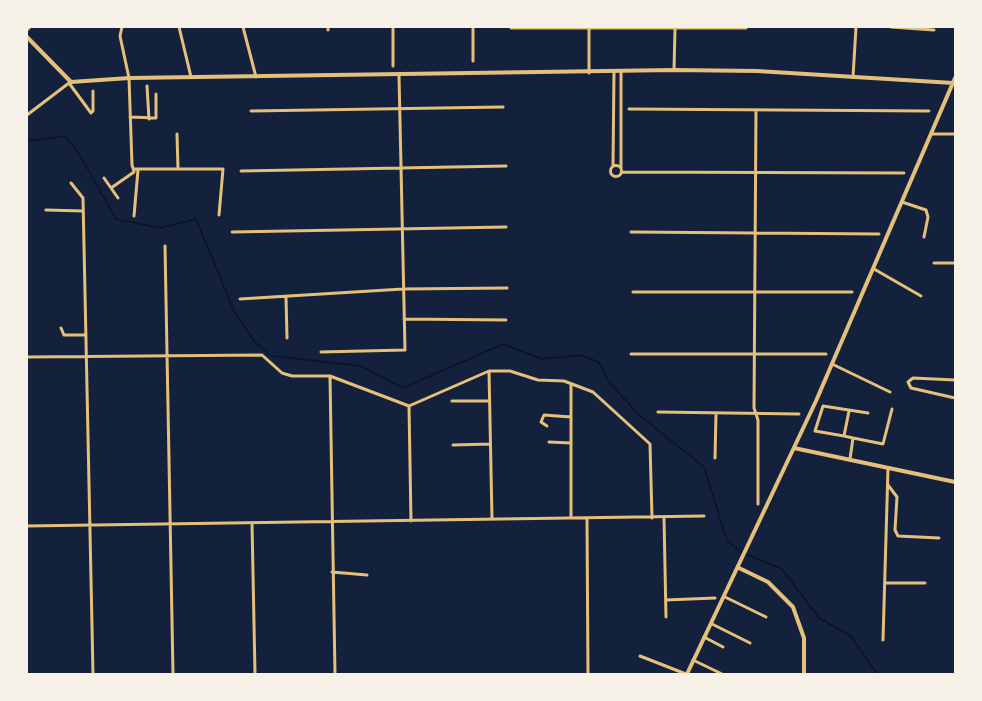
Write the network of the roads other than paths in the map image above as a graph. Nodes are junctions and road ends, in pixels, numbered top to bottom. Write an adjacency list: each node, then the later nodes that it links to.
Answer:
1 (122, 27): 24 (street)
2 (178, 27): 21 (street)
3 (243, 27): 22 (street)
4 (393, 27): 15 (street)
5 (473, 27): 14 (street)
6 (589, 27): 9 (street); 10 (street); 19 (street)
7 (856, 27): 23 (street)
8 (891, 27): 12 (street)
9 (511, 28)
10 (675, 28): 11 (street); 16 (street)
11 (746, 28)
12 (934, 30)
13 (27, 37): 26 (street)
14 (473, 61)
15 (393, 66)
16 (674, 70): 18 (street); 23 (street)
17 (614, 72): 18 (street); 19 (street); 43 (street)
18 (621, 72): 47 (street)
19 (589, 73): 20 (street)
20 (399, 75): 22 (street); 31 (street)
21 (191, 77): 22 (street); 24 (street)
22 (256, 77)
23 (853, 77): 25 (street)
24 (129, 78): 26 (street); 37 (street)
25 (954, 80): 40 (street)
26 (70, 83): 28 (street); 36 (street)
27 (147, 86): 38 (street)
28 (93, 91)
29 (156, 94): 38 (street)
30 (503, 107): 31 (street)
31 (400, 108): 34 (street); 45 (street)
32 (629, 109): 33 (street)
33 (756, 110): 35 (street); 49 (street)
34 (251, 111)
35 (929, 111)
36 (27, 115)
37 (130, 117): 38 (street); 46 (street)
38 (148, 119)
39 (177, 134): 44 (street)
40 (932, 134): 41 (street); 55 (street)
41 (955, 134)
42 (506, 166): 45 (street)
43 (613, 166): 47 (street); 47 (street)
44 (178, 169): 46 (street); 58 (street)
45 (402, 169): 48 (street); 61 (street)
46 (136, 170): 53 (street); 59 (street)
47 (621, 170): 49 (street)
48 (241, 171)
49 (755, 171): 50 (street); 64 (street)
50 (904, 173)
51 (104, 178): 53 (street)
52 (71, 183): 57 (street)
53 (111, 188): 54 (street)
54 (118, 198)
55 (902, 202): 66 (street); 70 (street)
56 (46, 210): 57 (street)
57 (83, 211): 82 (street)
58 (219, 215)
59 (134, 216)
60 (506, 227): 61 (street)
61 (402, 229): 62 (street); 72 (street)
62 (232, 232)
63 (631, 232): 64 (street)
64 (755, 232): 65 (street); 74 (street)
65 (879, 234)
66 (924, 237)
67 (165, 246): 88 (street)
68 (934, 263): 69 (street)
69 (955, 263)
70 (874, 269): 76 (street); 91 (street)
71 (507, 288): 72 (street)
72 (403, 289): 77 (street); 79 (street)
73 (633, 292): 74 (street)
74 (755, 292): 75 (street); 86 (street)
75 (852, 292)
76 (921, 296)
77 (286, 297): 78 (street); 83 (street)
78 (240, 299)
79 (404, 319): 80 (street); 84 (street)
80 (506, 320)
81 (61, 328): 82 (street)
82 (86, 335): 89 (street)
83 (287, 338)
84 (321, 352)
85 (632, 354): 86 (street)
86 (754, 354): 87 (street); 104 (street)
87 (826, 354)
88 (167, 355): 89 (street); 93 (street); 134 (street)
89 (87, 356): 90 (street); 135 (street)
90 (27, 357)
91 (832, 364): 96 (street); 116 (street)
92 (489, 371): 95 (street); 99 (street); 100 (street)
93 (330, 376): 100 (street); 132 (street)
94 (955, 380): 97 (street)
95 (571, 384): 108 (street); 128 (street)
96 (890, 392)
97 (955, 398)
98 (452, 401): 99 (street)
99 (490, 401): 114 (street)
100 (409, 406): 131 (street)
101 (892, 410): 111 (street)
102 (849, 411): 105 (street); 110 (street); 110 (street)
103 (658, 412): 106 (street)
104 (757, 413): 106 (street); 107 (street); 124 (street)
105 (868, 413)
106 (716, 414): 117 (street)
107 (799, 414)
108 (571, 417): 109 (street); 113 (street)
109 (547, 426)
110 (844, 436): 111 (street)
111 (853, 438): 118 (street)
112 (549, 442): 113 (street)
113 (571, 442): 121 (street)
114 (490, 444): 115 (street); 130 (street)
115 (453, 445)
116 (794, 447): 118 (street); 138 (street)
117 (715, 458)
118 (849, 459): 119 (street)
119 (888, 468): 122 (street); 123 (street)
120 (566, 470): 121 (street)
121 (571, 470): 126 (street)
122 (955, 482)
123 (888, 485): 137 (street); 141 (street)
124 (758, 504)
125 (704, 516): 129 (street)
126 (571, 518): 127 (street); 130 (street)
127 (587, 518): 128 (street); 159 (street)
128 (652, 518): 129 (street)
129 (664, 518): 145 (street)
130 (492, 519): 131 (street)
131 (411, 521): 132 (street)
132 (331, 522): 133 (street); 139 (street)
133 (252, 523): 134 (street); 157 (street)
134 (171, 524): 135 (street); 156 (street)
135 (90, 525): 136 (street); 155 (street)
136 (27, 526)
137 (939, 538)
138 (739, 568): 144 (street); 162 (street)
139 (332, 572): 140 (street); 158 (street)
140 (367, 575)
141 (885, 583): 142 (street); 150 (street)
142 (925, 583)
143 (715, 597): 145 (street)
144 (725, 597): 146 (street); 148 (street)
145 (665, 600): 147 (street)
146 (765, 616)
147 (666, 617)
148 (712, 624): 149 (street); 151 (street)
149 (704, 638): 152 (street); 154 (street)
150 (883, 640)
151 (750, 643)
152 (723, 647)
153 (640, 656): 160 (street)
154 (693, 660): 160 (street); 161 (street)
155 (93, 674)
156 (173, 674)
157 (255, 674)
158 (335, 674)
159 (588, 674)
160 (687, 674)
161 (722, 674)
162 (804, 674)

